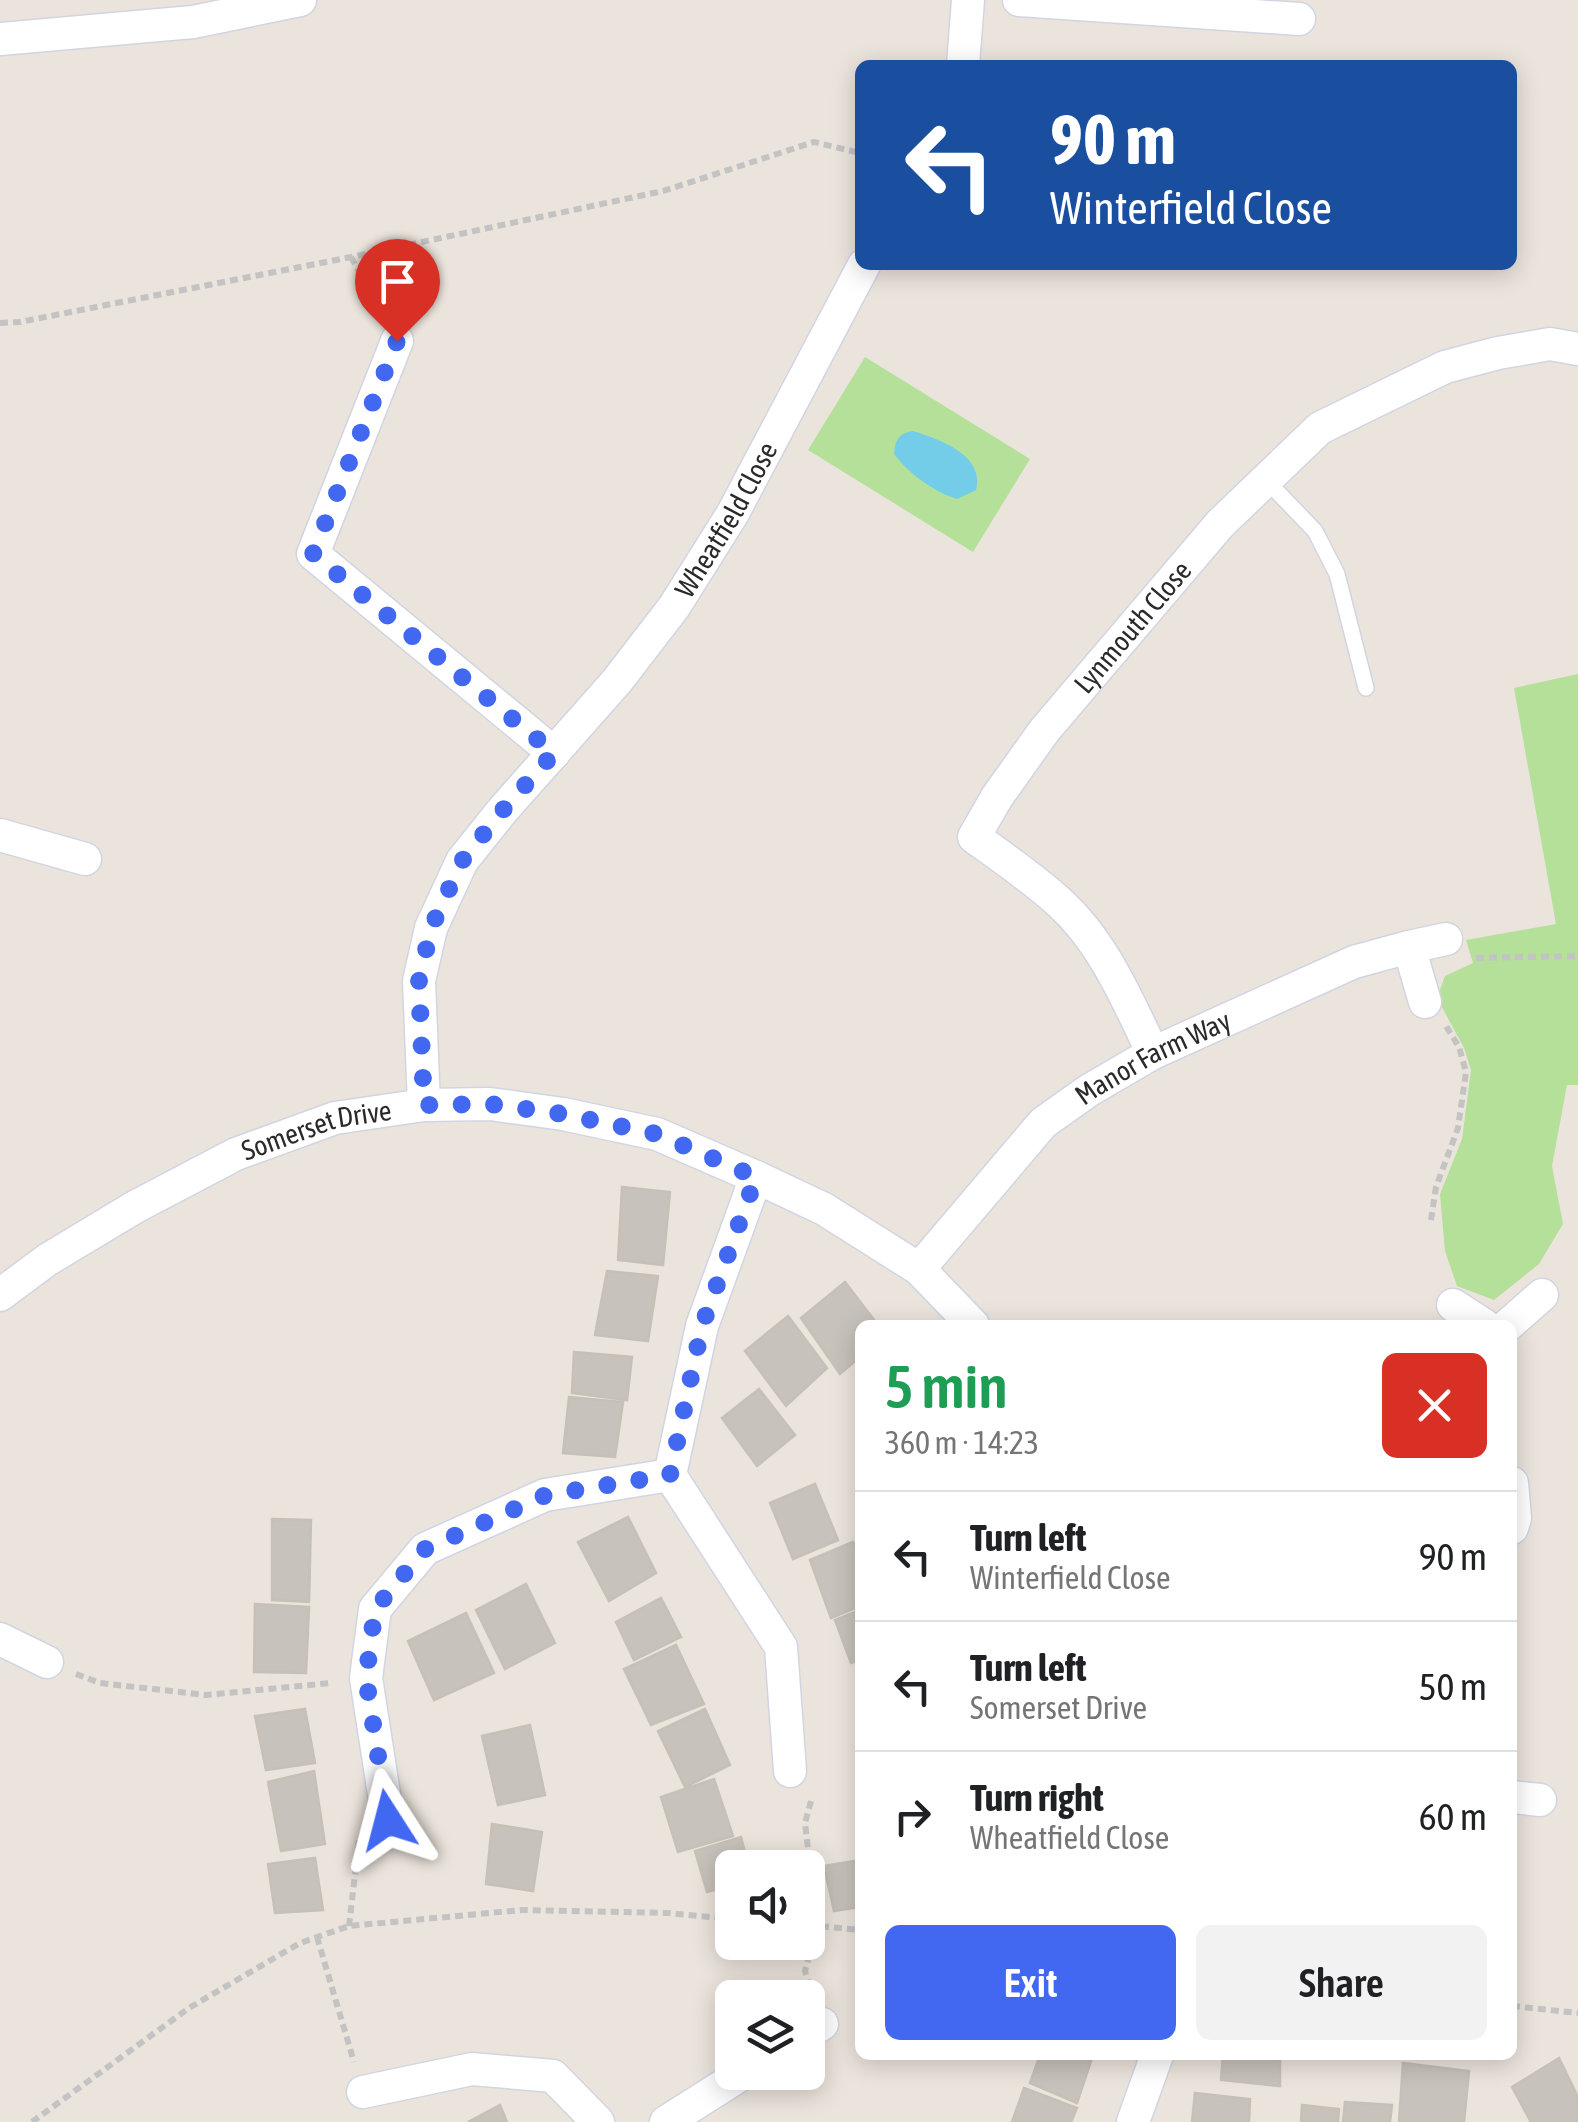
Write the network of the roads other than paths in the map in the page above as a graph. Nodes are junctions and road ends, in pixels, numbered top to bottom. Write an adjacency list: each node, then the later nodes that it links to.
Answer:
1 (300, 0): 5 (street)
2 (968, 0): 6 (street)
3 (1018, 0): 4 (street)
4 (1299, 19)
5 (0, 39)
6 (963, 60)
7 (861, 270): 12 (street, Wheatfield Close)
8 (397, 341): 12 (street)
9 (1578, 350): 10 (street, Lynmouth Close)
10 (1266, 480): 11 (lane); 18 (street, Lynmouth Close)
11 (1366, 688)
12 (554, 753): 19 (street, Wheatfield Close)
13 (0, 835): 14 (street)
14 (85, 859)
15 (1446, 940): 16 (street, Manor Farm Way)
16 (1410, 946): 17 (street); 18 (street, Manor Farm Way)
17 (1425, 1002)
18 (1152, 1053): 21 (street, Manor Farm Way)
19 (424, 1105): 20 (street, Somerset Drive); 22 (street, Somerset Drive)
20 (756, 1177): 21 (street, Somerset Drive); 28 (street)
21 (919, 1270): 25 (street, Somerset Drive)
22 (0, 1295)
23 (1542, 1295): 27 (street)
24 (1452, 1305): 26 (street)
25 (968, 1320)
26 (1476, 1320)
27 (1514, 1320)
28 (670, 1475): 31 (street); 32 (street)
29 (0, 1639): 30 (street)
30 (47, 1662)
31 (790, 1771)
32 (388, 1820)
33 (1155, 2060): 38 (street)
34 (717, 2090): 37 (street)
35 (363, 2092): 36 (street)
36 (598, 2122)
37 (666, 2122)
38 (1134, 2122)

